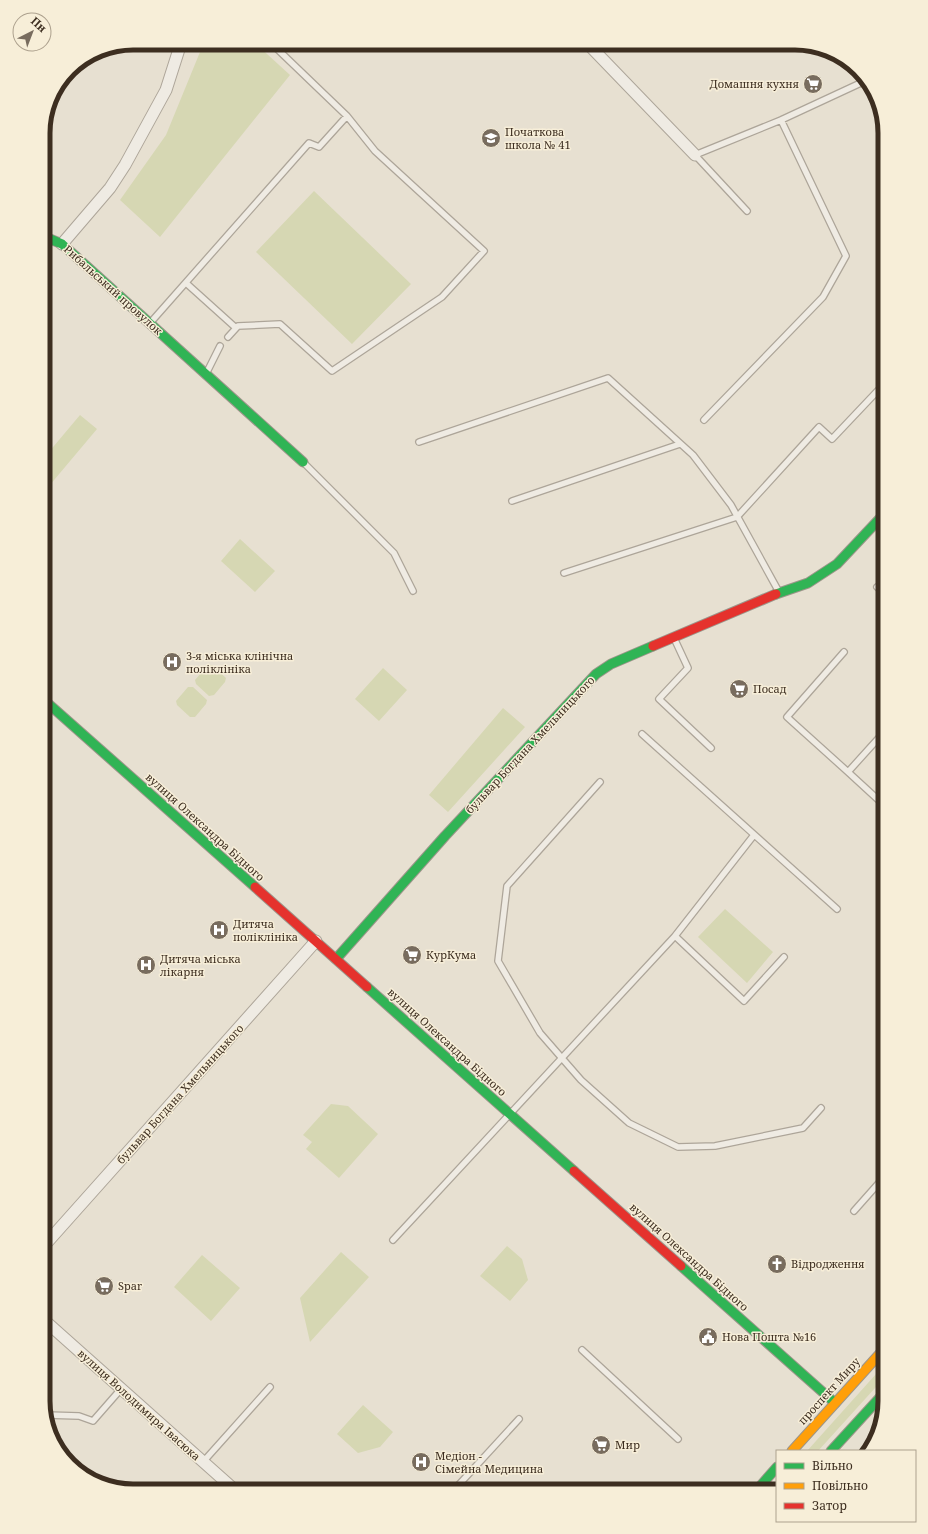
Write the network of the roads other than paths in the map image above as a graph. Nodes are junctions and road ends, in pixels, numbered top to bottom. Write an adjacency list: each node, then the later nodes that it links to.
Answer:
1 (179, 50): 10 (street, Рибальський провулок)
2 (278, 50): 5 (lane)
3 (594, 50): 7 (street)
4 (861, 83): 6 (lane)
5 (347, 116): 11 (lane); 13 (lane)
6 (781, 120): 7 (lane); 18 (lane)
7 (695, 155): 8 (lane)
8 (747, 211)
9 (50, 239): 10 (street)
10 (62, 244): 12 (street, Рибальський провулок)
11 (186, 283): 12 (lane); 13 (lane)
12 (150, 323): 16 (street, Рибальський провулок)
13 (236, 328): 14 (lane)
14 (228, 337)
15 (220, 346): 16 (lane)
16 (206, 374): 21 (street, Рибальський провулок)
17 (878, 390): 23 (lane)
18 (704, 420)
19 (418, 442): 20 (lane)
20 (680, 444): 22 (lane); 23 (lane)
21 (303, 462): 26 (lane)
22 (512, 501)
23 (737, 517): 25 (lane); 27 (lane)
24 (878, 520): 27 (street, бульвар Богдана Хмельницького)
25 (564, 573)
26 (413, 591)
27 (779, 593): 28 (street, бульвар Богдана Хмельницького)
28 (674, 638): 33 (lane); 42 (street, бульвар Богдана Хмельницького)
29 (844, 652): 34 (lane)
30 (50, 705): 40 (street, вулиця Олександра Бідного)
31 (642, 734): 37 (lane)
32 (878, 739): 34 (lane)
33 (711, 748)
34 (848, 772): 36 (lane)
35 (600, 782): 43 (lane)
36 (878, 800)
37 (754, 835): 38 (lane); 39 (lane)
38 (837, 909)
39 (675, 936): 41 (lane); 43 (lane)
40 (316, 941): 42 (street, вулиця Олександра Бідного); 48 (street, бульвар Богдана Хмельницького)
41 (784, 957)
42 (336, 959): 45 (street, вулиця Олександра Бідного)
43 (562, 1058): 44 (lane); 45 (lane)
44 (821, 1108)
45 (509, 1113): 49 (lane); 56 (street, вулиця Олександра Бідного)
46 (878, 1184): 47 (lane)
47 (854, 1211)
48 (50, 1239)
49 (393, 1240)
50 (50, 1325): 54 (street, вулиця Володимира Івасюка)
51 (582, 1350): 59 (lane)
52 (878, 1356): 56 (street, проспект Миру)
53 (270, 1387): 62 (lane)
54 (121, 1388): 57 (lane); 62 (street, вулиця Володимира Івасюка)
55 (878, 1400): 61 (street)
56 (835, 1403): 60 (street, проспект Миру)
57 (52, 1415)
58 (519, 1419): 65 (lane)
59 (678, 1439)
60 (793, 1450)
61 (831, 1450)
62 (203, 1462): 64 (street, вулиця Володимира Івасюка)
63 (776, 1469): 66 (street)
64 (228, 1484)
65 (460, 1484)
66 (762, 1484)

